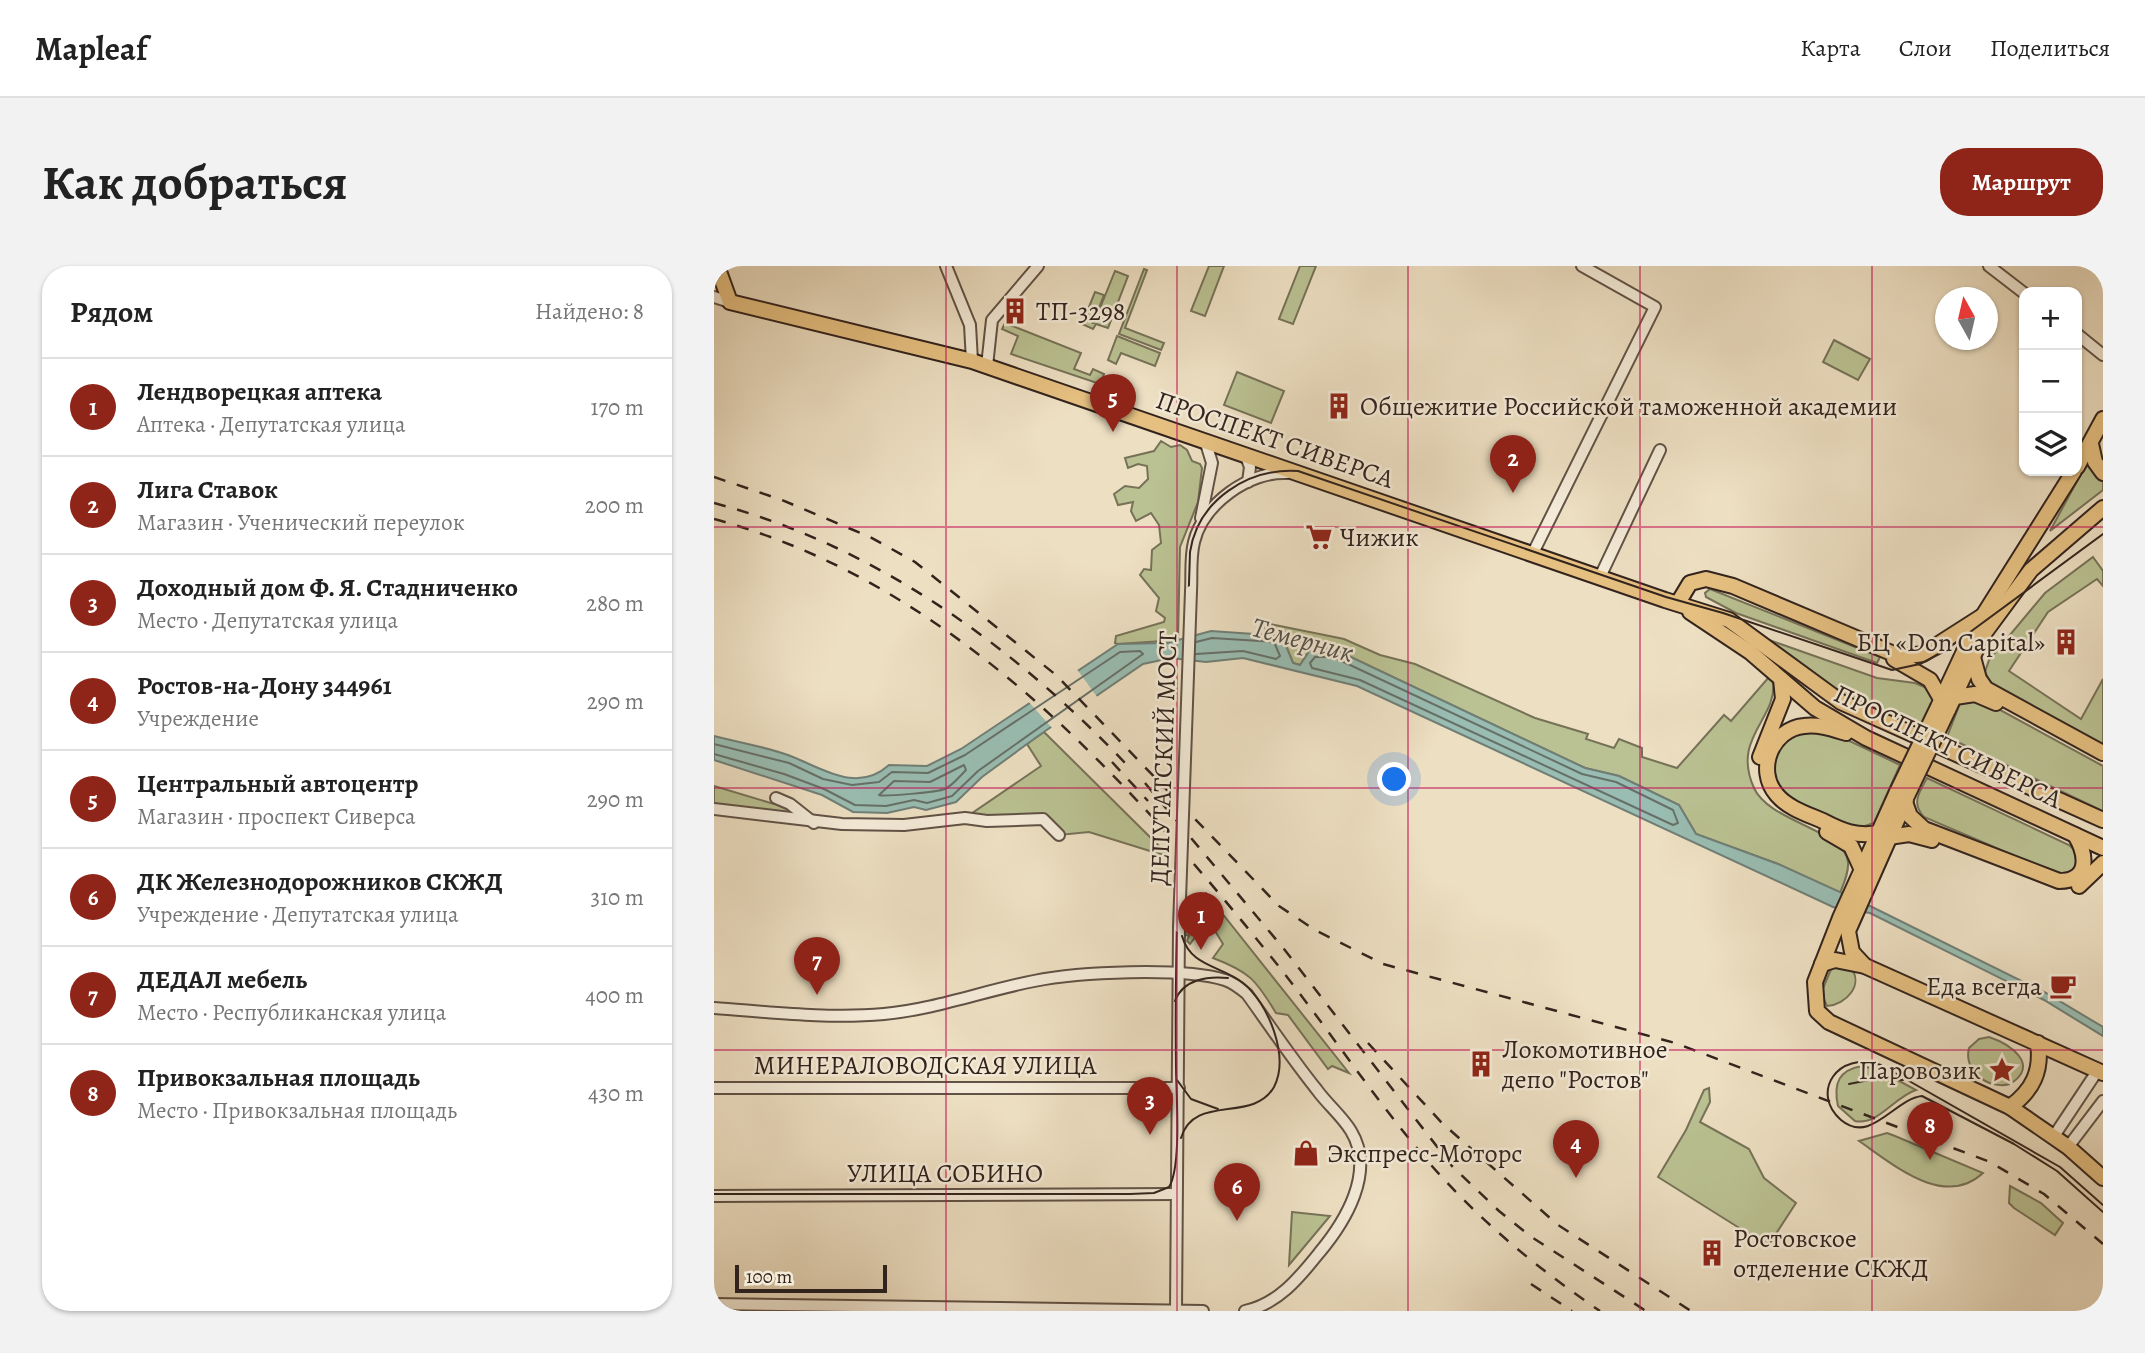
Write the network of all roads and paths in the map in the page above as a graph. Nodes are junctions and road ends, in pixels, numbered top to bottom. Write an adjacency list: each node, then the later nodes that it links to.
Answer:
1 (717, 266): 8 (main road)
2 (946, 266): 11 (street)
3 (1038, 266): 12 (street)
4 (1582, 266): 25 (street)
5 (1989, 266): 6 (street)
6 (2019, 289)
7 (714, 297): 8 (street)
8 (730, 302): 11 (main road, ПРОСПЕКТ СИВЕРСА)
9 (2082, 338): 10 (street)
10 (2103, 355)
11 (972, 361): 12 (main road, ПРОСПЕКТ СИВЕРСА)
12 (987, 366): 14 (main road, ПРОСПЕКТ СИВЕРСА)
13 (2103, 419): 15 (main road)
14 (1205, 440): 17 (main road, ПРОСПЕКТ СИВЕРСА); 24 (street, ДЕПУТАТСКИЙ МОСТ)
15 (2091, 444): 18 (main road); 20 (main road)
16 (1660, 450): 26 (street)
17 (1245, 454): 19 (main road, ПРОСПЕКТ СИВЕРСА); 22 (street)
18 (2082, 459)
19 (1297, 473): 22 (street); 25 (main road, ПРОСПЕКТ СИВЕРСА)
20 (2103, 473)
21 (2072, 476): 29 (main road)
22 (1248, 482): 24 (street)
23 (2103, 508): 30 (main road)
24 (1199, 528): 50 (street, ДЕПУТАТСКИЙ МОСТ, bridge)
25 (1533, 553): 26 (main road, ПРОСПЕКТ СИВЕРСА)
26 (1600, 577): 28 (main road, ПРОСПЕКТ СИВЕРСА)
27 (1720, 583): 28 (main road); 29 (main road); 32 (main road)
28 (1678, 603): 31 (main road, ПРОСПЕКТ СИВЕРСА); 39 (main road, ПРОСПЕКТ СИВЕРСА)
29 (1984, 615): 32 (main road)
30 (1973, 657): 32 (main road); 34 (main road)
31 (1781, 679): 33 (main road, ПРОСПЕКТ СИВЕРСА); 46 (main road)
32 (1945, 703): 35 (main road); 36 (main road, bridge)
33 (1866, 738): 42 (main road); 43 (main road, ПРОСПЕКТ СИВЕРСА)
34 (2103, 753)
35 (2103, 760)
36 (1903, 797): 42 (main road); 43 (main road)
37 (776, 799): 40 (street)
38 (714, 809): 40 (street)
39 (2103, 820)
40 (814, 823): 41 (street)
41 (1059, 835)
42 (1884, 835): 45 (main road); 46 (main road)
43 (2075, 835): 44 (main road, ПРОСПЕКТ СИВЕРСА)
44 (2103, 848)
45 (2103, 863)
46 (1863, 877): 47 (main road)
47 (1845, 920): 48 (main road); 49 (main road)
48 (1822, 964): 49 (main road); 57 (main road)
49 (1865, 966): 52 (main road)
50 (1178, 974): 51 (street); 55 (street, ДЕПУТАТСКИЙ МОСТ); 67 (street)
51 (714, 1008)
52 (2038, 1043): 53 (main road); 57 (main road)
53 (2100, 1071): 58 (street)
54 (714, 1088): 55 (street, МИНЕРАЛОВОДСКАЯ УЛИЦА)
55 (1179, 1088): 61 (street, ДЕПУТАТСКИЙ МОСТ)
56 (2103, 1101): 59 (street)
57 (2010, 1107): 58 (main road)
58 (2054, 1136): 59 (main road)
59 (2068, 1147): 60 (main road)
60 (2103, 1178)
61 (1176, 1194): 62 (street, УЛИЦА СОБИНО); 65 (street, ДЕПУТАТСКИЙ МОСТ)
62 (714, 1196)
63 (714, 1304): 64 (street)
64 (1047, 1310): 65 (street)
65 (1176, 1310): 66 (street)
66 (1203, 1311)
67 (1245, 1311)

